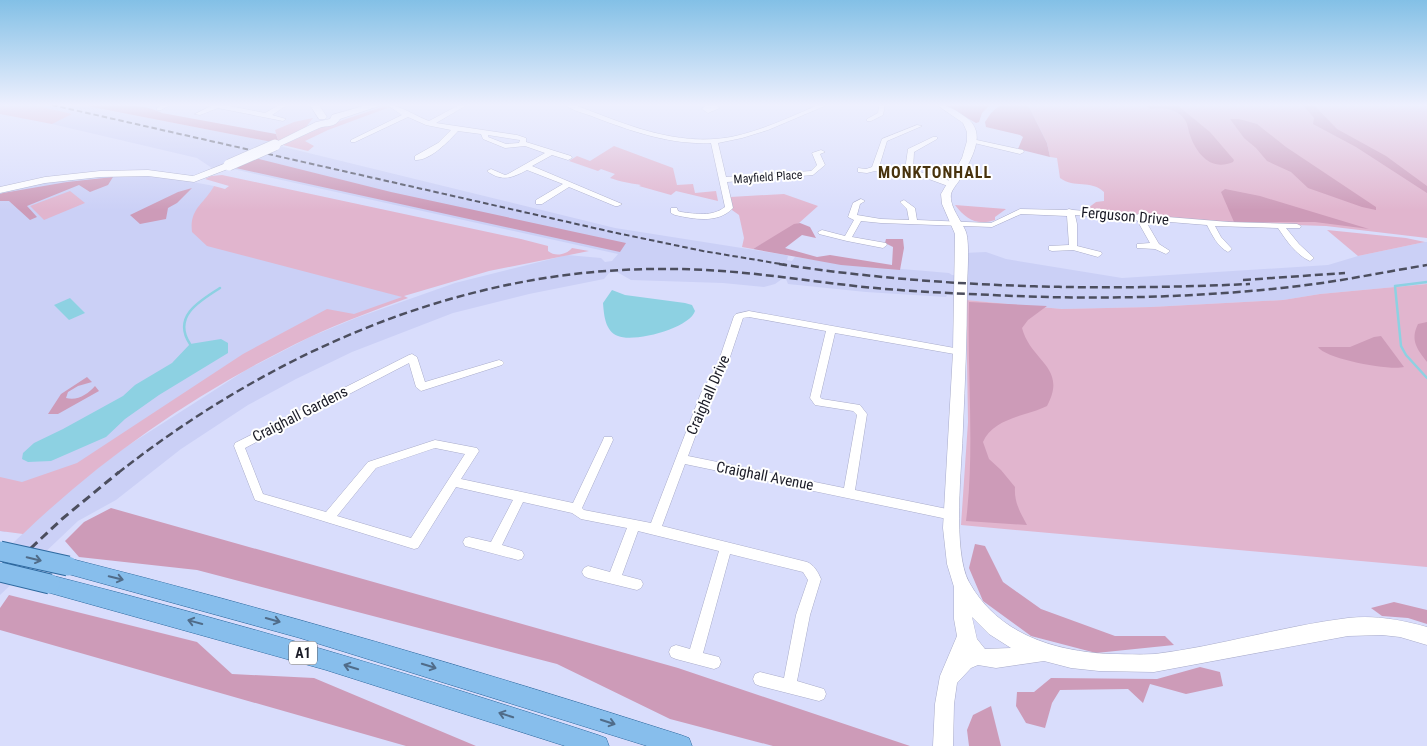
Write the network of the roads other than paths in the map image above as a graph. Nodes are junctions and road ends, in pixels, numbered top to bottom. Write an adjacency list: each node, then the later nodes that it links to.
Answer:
1 (288, 140): 25 (main road, bridge)
2 (446, 140): 15 (street)
3 (488, 140): 11 (street)
4 (524, 140): 11 (street)
5 (678, 140): 9 (street)
6 (721, 140): 9 (street)
7 (884, 140): 18 (street)
8 (934, 140): 21 (street)
9 (714, 141): 22 (street)
10 (972, 141): 14 (street); 24 (main road)
11 (522, 144): 12 (street)
12 (552, 152): 16 (street); 17 (street)
13 (821, 152): 22 (street, Mayfield Place)
14 (1020, 152)
15 (418, 158)
16 (568, 158)
17 (527, 167): 20 (street); 23 (street)
18 (875, 168): 19 (street); 21 (street)
19 (861, 170)
20 (491, 171)
21 (909, 171): 24 (street)
22 (722, 180): 31 (street)
23 (569, 184): 27 (street); 29 (street)
24 (949, 189): 35 (main road)
25 (0, 190)
26 (861, 201): 33 (street)
27 (539, 202)
28 (904, 202): 34 (street)
29 (618, 204)
30 (1069, 211): 32 (street, Ferguson Drive); 35 (street, Ferguson Drive); 44 (street)
31 (673, 212)
32 (1139, 216): 36 (street, Ferguson Drive); 43 (street)
33 (859, 218): 34 (street, Ferguson Drive); 40 (street)
34 (913, 222): 35 (street, Ferguson Drive)
35 (957, 224): 51 (main road)
36 (1210, 224): 37 (street, Ferguson Drive); 47 (street)
37 (1280, 226): 38 (street, Ferguson Drive); 49 (street)
38 (1297, 226)
39 (822, 232): 40 (street)
40 (848, 239): 41 (street)
41 (882, 244)
42 (1140, 246): 43 (street)
43 (1156, 246): 46 (street)
44 (1072, 247): 45 (street); 48 (street)
45 (1052, 248)
46 (1166, 251)
47 (1237, 251)
48 (1098, 254)
49 (1311, 259)
50 (831, 329): 51 (street, Craighall Drive); 54 (street, Craighall Drive); 56 (street)
51 (960, 352): 59 (main road)
52 (499, 363): 60 (street, Craighall Gardens)
53 (608, 440): 58 (street)
54 (680, 459): 56 (street, Craighall Avenue); 62 (street, Craighall Drive)
55 (453, 482): 57 (street); 60 (street, Craighall Gardens); 60 (street, Craighall Gardens)
56 (849, 492): 59 (street, Craighall Avenue)
57 (520, 497): 58 (street); 65 (street)
58 (576, 509): 61 (street)
59 (952, 515): 72 (main road)
60 (328, 518)
61 (634, 525): 62 (street); 70 (street)
62 (655, 529): 64 (street)
63 (469, 542): 65 (street)
64 (726, 547): 79 (street); 84 (street)
65 (494, 548): 67 (street)
66 (0, 551): 87 (main road, A1, one-way to 87, bridge)
67 (518, 554)
68 (0, 572): 86 (main road, A1, one-way to 68, bridge)
69 (588, 572): 70 (street)
70 (614, 578): 71 (street)
71 (637, 584)
72 (961, 584): 73 (main road); 74 (main road)
73 (995, 628): 74 (main road); 77 (main road); 80 (main road)
74 (966, 636): 78 (main road); 83 (main road)
75 (1427, 636): 77 (main road)
76 (676, 652): 79 (street)
77 (1042, 654): 80 (main road)
78 (977, 655): 80 (main road); 83 (main road)
79 (695, 657): 81 (street)
80 (998, 658)
81 (714, 662)
82 (760, 678): 84 (street)
83 (948, 680): 88 (main road)
84 (789, 686): 85 (street)
85 (819, 694)
86 (598, 746)
87 (681, 746)
88 (943, 746)

